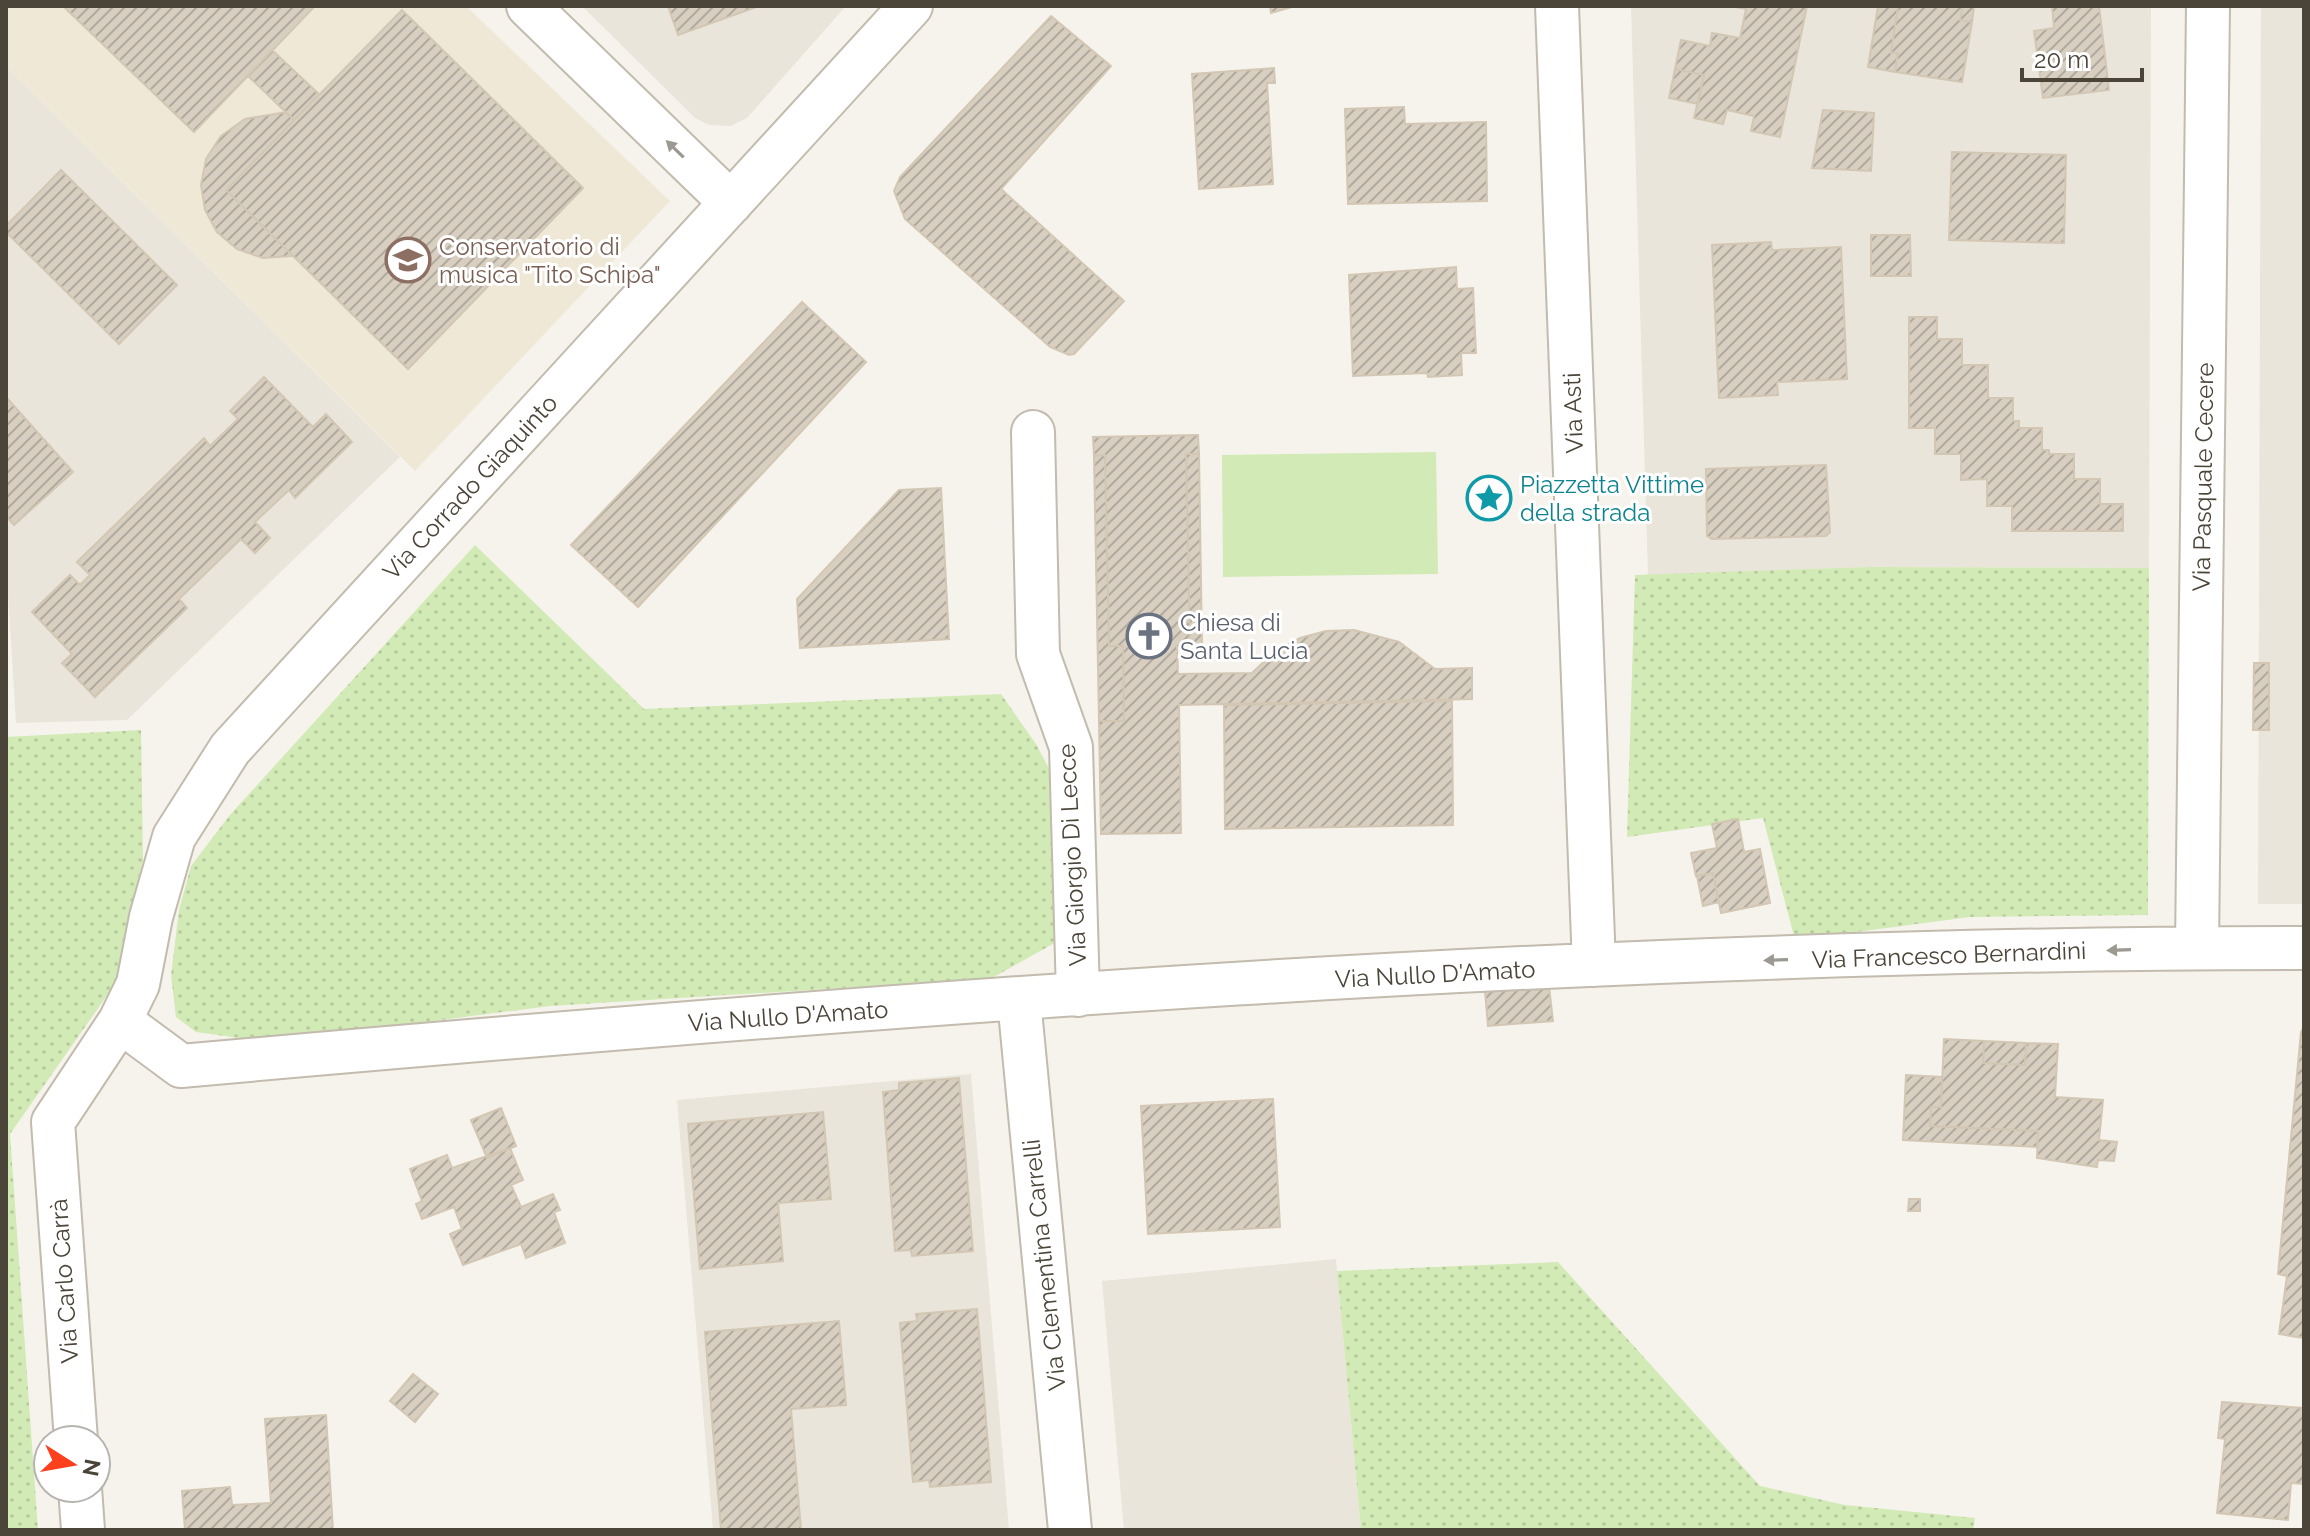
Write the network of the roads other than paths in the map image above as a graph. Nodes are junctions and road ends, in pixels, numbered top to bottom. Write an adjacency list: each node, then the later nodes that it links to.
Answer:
1 (528, 6): 5 (street, one-way to 1)
2 (911, 6): 5 (street, Via Corrado Giaquinto)
3 (1557, 6): 9 (street, Via Asti)
4 (2208, 6): 7 (street, Via Pasquale Cecere)
5 (731, 203): 12 (street, Via Corrado Giaquinto)
6 (1033, 432): 10 (street, Via Giorgio Di Lecce)
7 (2197, 948): 8 (street, Via Francesco Bernardini); 9 (street, Via Francesco Bernardini, one-way to 9)
8 (2304, 948)
9 (1594, 965): 10 (street, Via Nullo D'Amato)
10 (1078, 995): 11 (street, Via Nullo D'Amato)
11 (1019, 1000): 12 (street, Via Nullo D'Amato); 16 (street, Via Clementina Carrelli)
12 (120, 1021): 13 (street, Via Carlo Carrà)
13 (75, 1424)
14 (81, 1504): 15 (street)
15 (83, 1530)
16 (1070, 1530)

